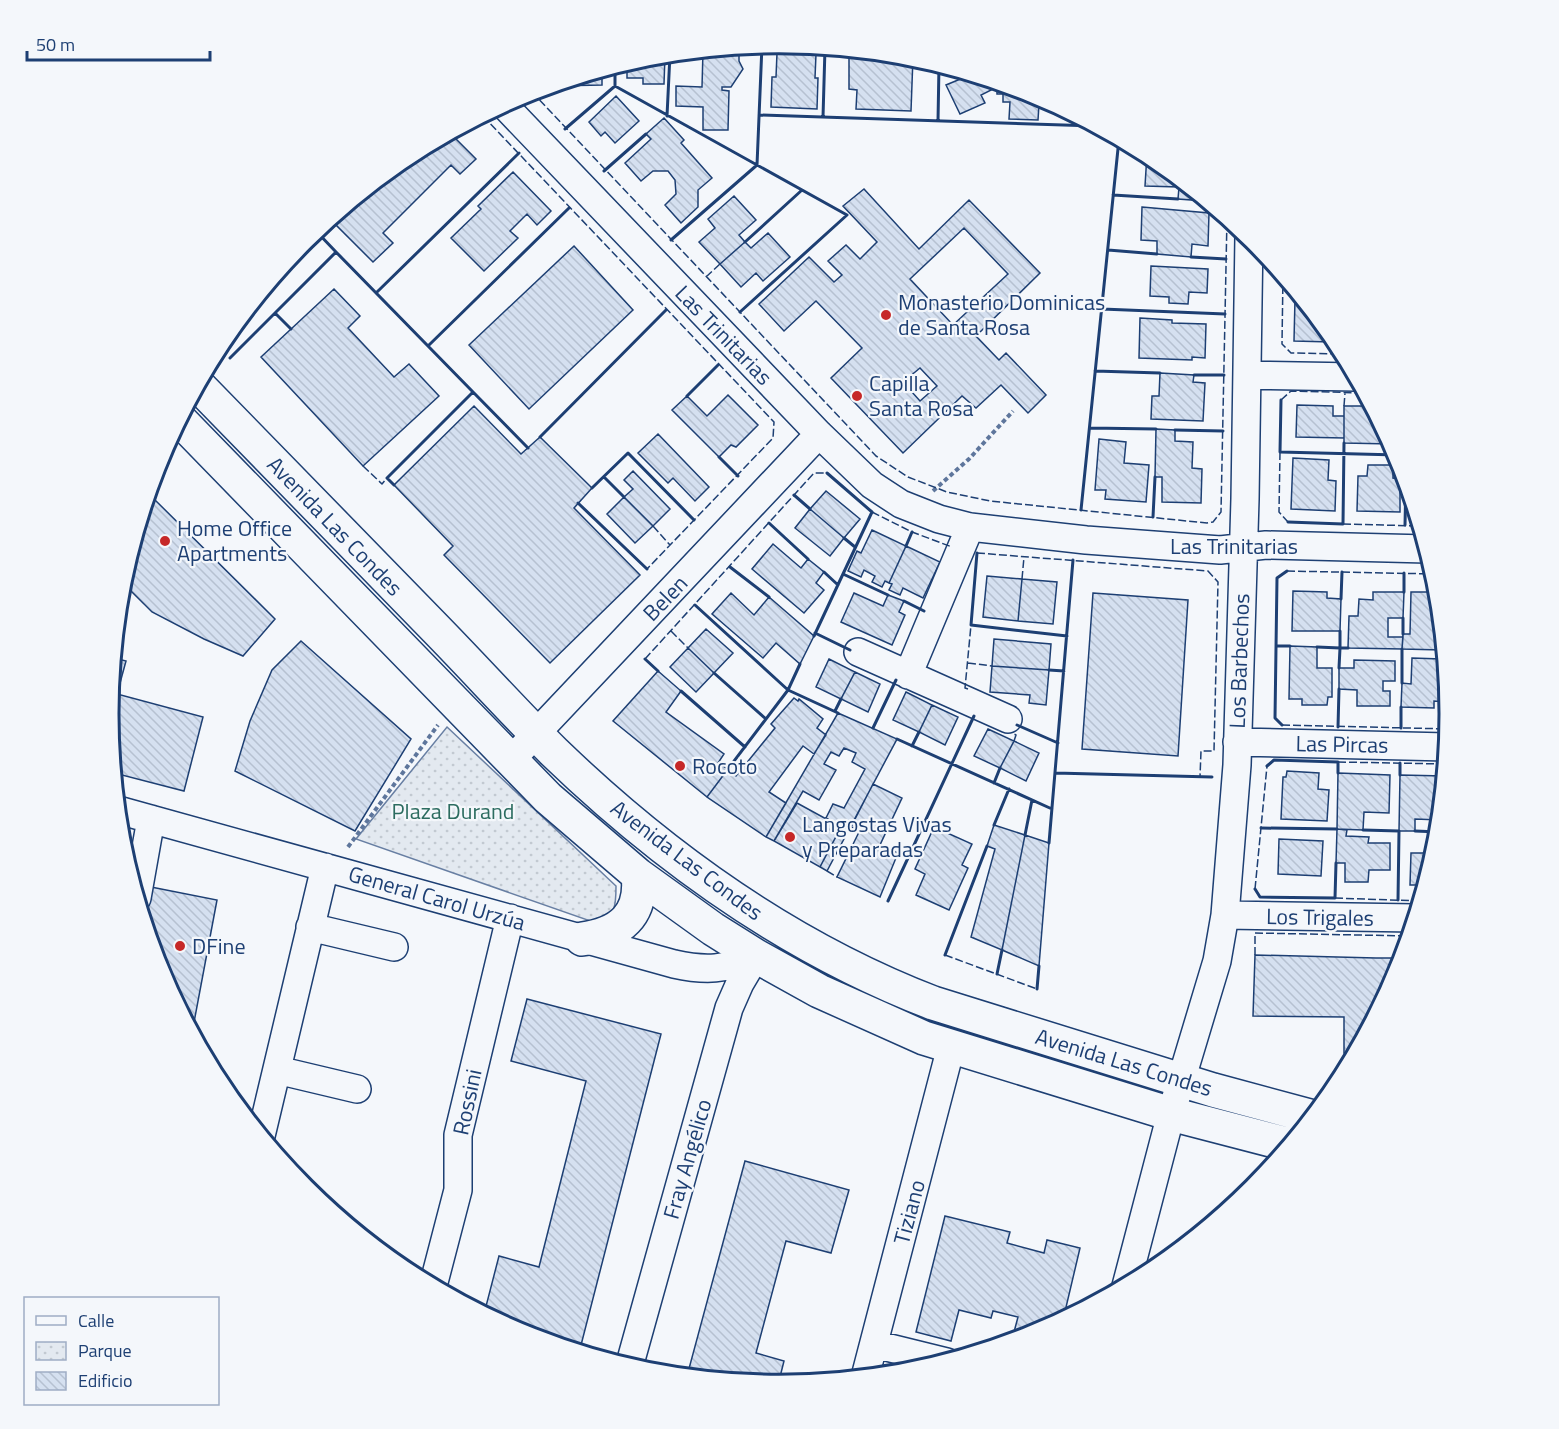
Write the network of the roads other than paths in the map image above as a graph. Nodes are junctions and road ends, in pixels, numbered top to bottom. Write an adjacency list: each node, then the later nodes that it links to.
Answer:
1 (512, 111): 7 (street, Las Trinitarias)
2 (1249, 249): 3 (street, Los Barbechos)
3 (1246, 375): 4 (street); 9 (street, Los Barbechos)
4 (1347, 377)
5 (203, 391): 14 (main road, Avenida Las Condes)
6 (185, 426): 17 (main road, Avenida Las Condes)
7 (819, 435): 8 (street, Las Trinitarias); 14 (street, Belen)
8 (970, 526): 9 (street, Las Trinitarias); 12 (street)
9 (1243, 548): 10 (street, Las Trinitarias); 15 (street, Los Barbechos)
10 (1418, 549)
11 (858, 652): 12 (street)
12 (908, 675): 13 (street)
13 (1008, 719)
14 (537, 734): 17 (street, Belen); 32 (main road, Avenida Las Condes)
15 (1237, 742): 16 (street, Las Pircas); 23 (street, Los Barbechos)
16 (1439, 747)
17 (510, 761): 21 (main road, Avenida Las Condes)
18 (127, 812): 19 (street, General Carol Urzúa)
19 (151, 819): 20 (street, General Carol Urzúa); 22 (street)
20 (325, 867): 24 (street, General Carol Urzúa); 26 (street)
21 (638, 875): 27 (main road); 29 (main road, Avenida Las Condes)
22 (140, 879)
23 (1225, 915): 25 (street, Los Trigales); 32 (street, Los Barbechos)
24 (510, 918): 27 (street, General Carol Urzúa); 39 (street, Rossini)
25 (1408, 918)
26 (310, 927): 28 (street); 31 (street)
27 (582, 939): 29 (street, General Carol Urzúa)
28 (394, 947)
29 (756, 956): 30 (main road, Avenida Las Condes); 41 (street, Fray Angélico)
30 (951, 1047): 34 (main road, Avenida Las Condes); 40 (street, Tiziano)
31 (277, 1070): 33 (street); 36 (street)
32 (1183, 1080): 34 (street, Los Barbechos); 35 (main road, Avenida Las Condes)
33 (357, 1089)
34 (1171, 1114): 37 (main road, Avenida Las Condes); 38 (street, Los Barbechos)
35 (1305, 1115)
36 (263, 1127)
37 (1282, 1143)
38 (1129, 1275)
39 (435, 1278)
40 (874, 1344): 42 (street); 43 (street, Tiziano)
41 (632, 1357)
42 (928, 1357)
43 (867, 1369)

